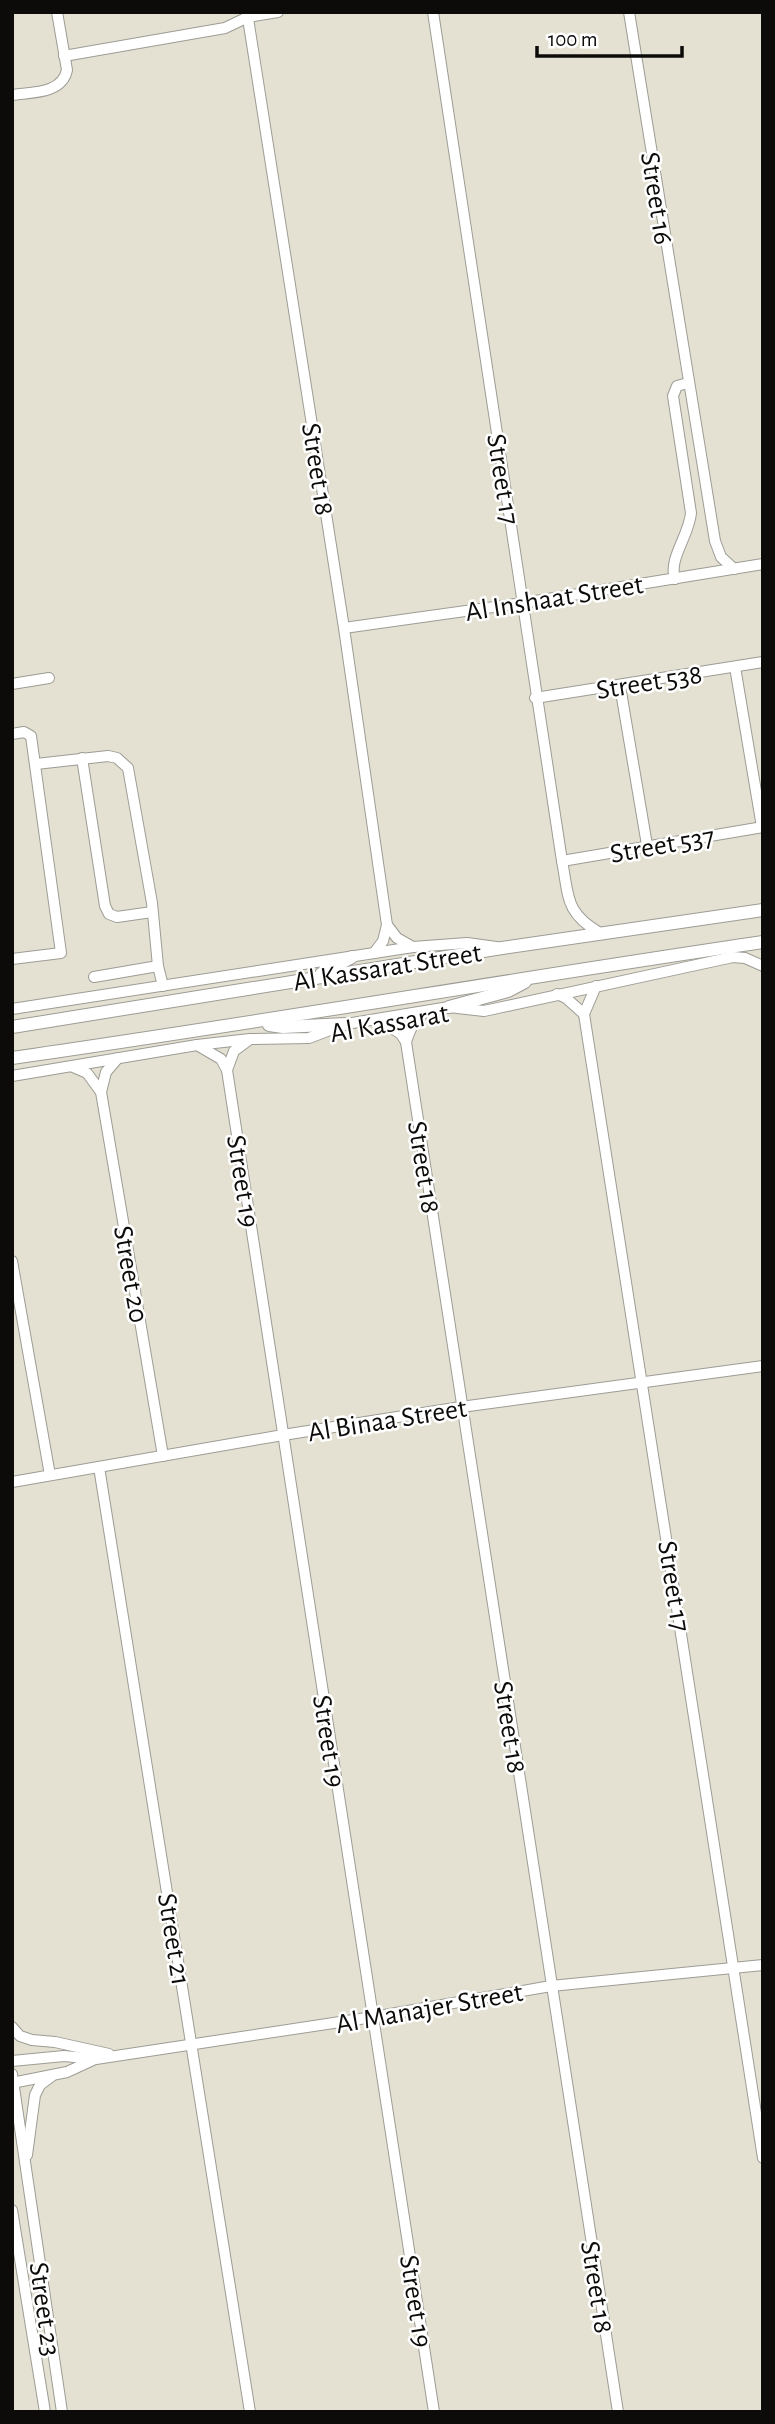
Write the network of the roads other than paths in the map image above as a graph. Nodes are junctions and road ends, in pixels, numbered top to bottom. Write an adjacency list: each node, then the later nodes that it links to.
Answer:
1 (57, 12): 6 (street)
2 (278, 12): 5 (street)
3 (433, 12): 12 (street, Street 17)
4 (629, 12): 8 (street, Street 16)
5 (248, 15): 6 (street); 13 (street, Street 18)
6 (64, 56): 7 (street)
7 (12, 95)
8 (688, 383): 10 (street, Street 16); 11 (street)
9 (763, 564): 10 (street, Al Inshaat Street)
10 (734, 569): 11 (street, Al Inshaat Street)
11 (675, 579): 12 (street, Al Inshaat Street)
12 (523, 603): 13 (street, Al Inshaat Street); 19 (street, Street 17)
13 (344, 628): 28 (street, Street 18)
14 (763, 662): 15 (street, Street 538)
15 (735, 667): 18 (street, Street 538); 23 (street)
16 (49, 678): 17 (street)
17 (12, 684)
18 (620, 686): 19 (street, Street 538); 24 (street)
19 (535, 698): 25 (street, Street 17)
20 (12, 734): 22 (street)
21 (82, 758): 22 (street); 27 (street); 27 (street)
22 (36, 764): 35 (street)
23 (762, 827): 24 (street, Street 537)
24 (647, 845): 25 (street, Street 537)
25 (562, 861): 29 (street, Street 17)
26 (763, 910): 29 (street, Al Kassarat Street)
27 (152, 912): 36 (street)
28 (387, 925): 31 (street); 33 (street)
29 (600, 933): 32 (street, Al Kassarat Street)
30 (763, 942): 38 (street, Al Kassarat Street)
31 (413, 947): 32 (street); 33 (street)
32 (502, 948): 40 (street, Al Kassarat Street)
33 (374, 953): 34 (street)
34 (352, 957): 40 (street); 41 (street)
35 (12, 959)
36 (158, 966): 39 (street); 41 (street)
37 (763, 966): 42 (street, Al Kassarat)
38 (539, 975): 44 (street); 49 (street, Al Kassarat Street)
39 (94, 977)
40 (314, 978): 51 (street, Al Kassarat Street)
41 (163, 986): 45 (street)
42 (596, 986): 43 (street, Al Kassarat); 47 (street)
43 (557, 994): 44 (street, Al Kassarat); 47 (street)
44 (449, 1007): 46 (street, Al Kassarat)
45 (12, 1009)
46 (427, 1011): 48 (street, Al Kassarat); 53 (street)
47 (584, 1014): 63 (street, Street 17)
48 (379, 1020): 50 (street, Al Kassarat); 53 (street)
49 (258, 1023): 50 (street); 55 (street, Al Kassarat Street)
50 (346, 1024): 52 (street, Al Kassarat)
51 (12, 1027)
52 (250, 1039): 54 (street, Al Kassarat); 58 (street)
53 (406, 1042): 64 (street, Street 18)
54 (197, 1045): 56 (street, Al Kassarat); 58 (street)
55 (12, 1058)
56 (118, 1058): 57 (street, Al Kassarat); 60 (street)
57 (69, 1066): 59 (street, Al Kassarat); 60 (street)
58 (227, 1070): 65 (street, Street 19)
59 (12, 1076)
60 (101, 1092): 66 (street, Street 20)
61 (12, 1261): 68 (street)
62 (763, 1366): 63 (street, Al Binaa Street)
63 (643, 1382): 64 (street, Al Binaa Street); 71 (street, Street 17)
64 (461, 1407): 65 (street, Al Binaa Street); 72 (street, Street 18)
65 (283, 1435): 66 (street, Al Binaa Street); 73 (street, Street 19)
66 (163, 1456): 67 (street, Al Binaa Street)
67 (100, 1467): 68 (street, Al Binaa Street); 75 (street, Street 21)
68 (50, 1475): 69 (street, Al Binaa Street)
69 (12, 1482)
70 (763, 1965): 71 (street, Al Manajer Street)
71 (733, 1969): 72 (street, Al Manajer Street); 81 (street, Street 17)
72 (551, 1986): 73 (street, Al Manajer Street); 88 (street, Street 18)
73 (373, 2017): 75 (street, Al Manajer Street); 87 (street, Street 19)
74 (12, 2027): 76 (street)
75 (191, 2045): 76 (street, Al Manajer Street); 86 (street, Street 21)
76 (118, 2056): 77 (street, Al Manajer Street)
77 (96, 2059): 78 (street, Al Manajer Street); 79 (street, Al Manajer Street)
78 (12, 2061)
79 (52, 2076): 80 (street, Al Manajer Street); 82 (street, Street 23)
80 (13, 2080): 82 (street, Street 23)
81 (763, 2158)
82 (25, 2165): 85 (street, Street 23)
83 (12, 2210): 84 (street, Street 23)
84 (45, 2412)
85 (62, 2412)
86 (250, 2412)
87 (434, 2412)
88 (618, 2412)

